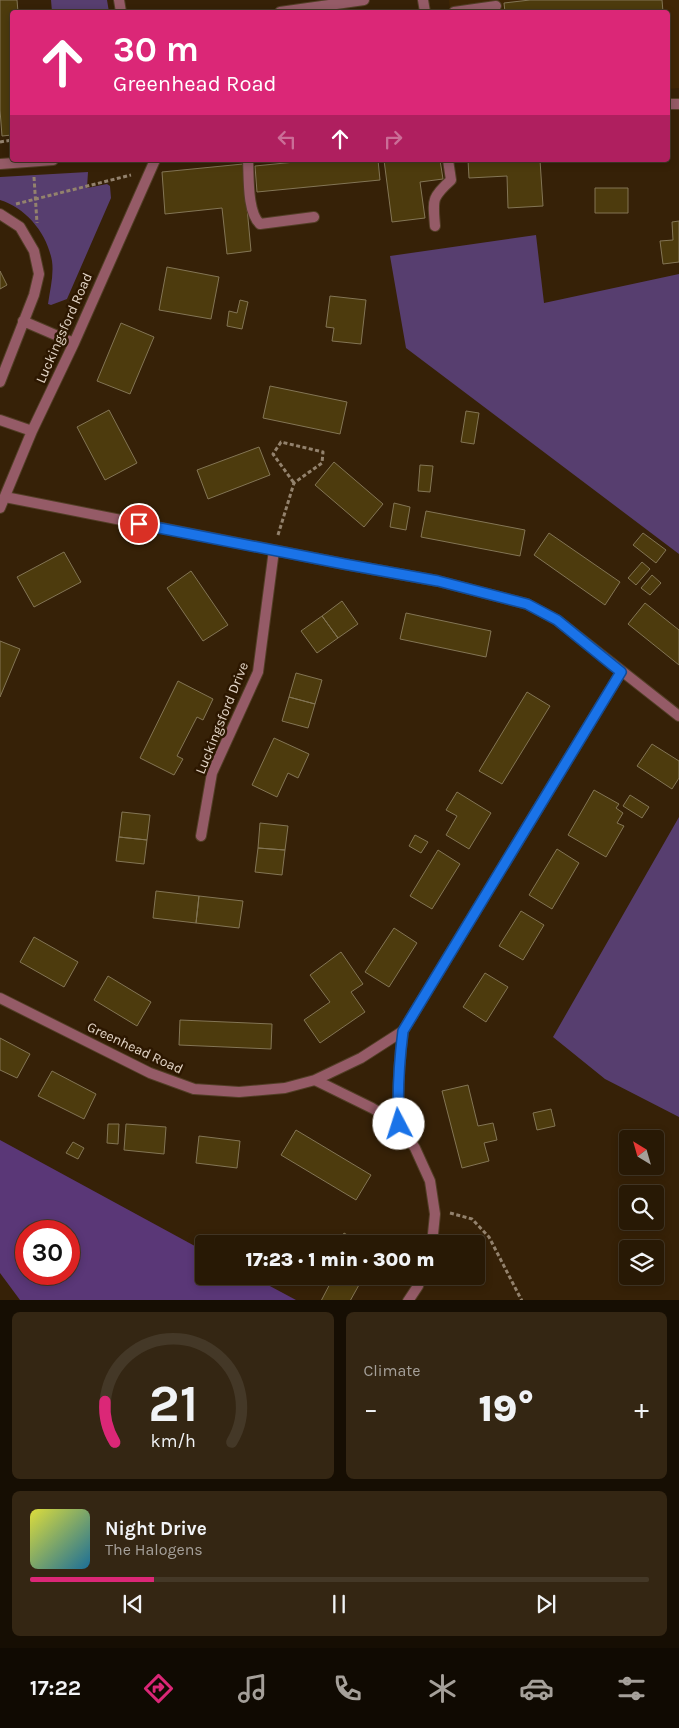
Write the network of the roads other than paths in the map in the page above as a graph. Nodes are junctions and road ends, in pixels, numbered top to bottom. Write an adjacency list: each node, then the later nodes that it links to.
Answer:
1 (364, 0): 3 (street)
2 (496, 6): 4 (street)
3 (294, 10)
4 (468, 10)
5 (33, 162): 9 (street)
6 (154, 162): 14 (street, Luckingsford Road)
7 (248, 162): 11 (street)
8 (448, 162): 12 (street)
9 (0, 164)
10 (1, 214): 13 (street)
11 (314, 217)
12 (435, 226)
13 (23, 321): 14 (street); 15 (street)
14 (74, 343): 17 (street, Luckingsford Road)
15 (0, 382)
16 (0, 420): 17 (street)
17 (32, 431): 18 (street, Luckingsford Road)
18 (5, 497): 19 (street, Luckingsford Road); 20 (street)
19 (0, 508)
20 (274, 550): 21 (street); 23 (street, Luckingsford Drive)
21 (621, 672): 22 (street); 25 (street, Greenhead Road)
22 (679, 716)
23 (201, 836)
24 (0, 998): 26 (street, Greenhead Road)
25 (403, 1031): 26 (street, Greenhead Road); 27 (street)
26 (315, 1080): 27 (street)
27 (399, 1124): 28 (street)
28 (433, 1235)
29 (418, 1285): 30 (street)
30 (408, 1300)

